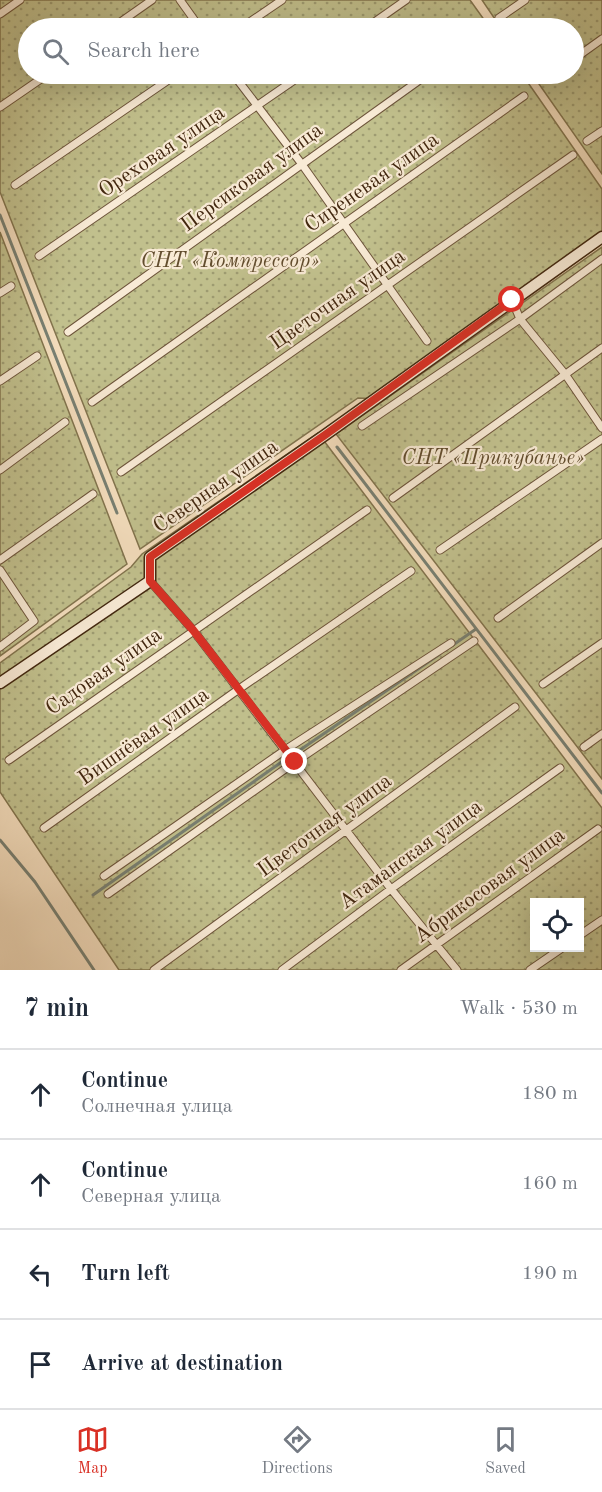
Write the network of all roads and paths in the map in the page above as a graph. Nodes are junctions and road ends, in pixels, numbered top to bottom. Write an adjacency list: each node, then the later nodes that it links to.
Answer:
1 (20, 0): 7 (street)
2 (152, 0): 8 (street)
3 (180, 0): 9 (street)
4 (282, 0): 10 (street)
5 (406, 0): 11 (street)
6 (525, 0): 12 (street)
7 (0, 14)
8 (126, 18)
9 (193, 18)
10 (256, 18)
11 (380, 18)
12 (499, 18)
13 (602, 39): 14 (street)
14 (584, 51)
15 (33, 84): 22 (street)
16 (162, 84): 27 (street)
17 (240, 84): 21 (street)
18 (289, 84): 21 (street, Ореховая улица)
19 (414, 84): 26 (street, Персиковая улица)
20 (524, 96): 28 (street, Сиреневая улица)
21 (257, 106): 26 (street); 30 (street, Ореховая улица)
22 (0, 107)
23 (602, 131): 24 (street)
24 (587, 141)
25 (573, 154): 32 (street, Цветочная улица)
26 (301, 163): 28 (street); 37 (street, Персиковая улица)
27 (15, 185)
28 (344, 222): 32 (street); 43 (street, Сиреневая улица)
29 (602, 237): 35 (street)
30 (39, 256)
31 (602, 259): 36 (street)
32 (388, 284): 38 (street); 49 (street, Цветочная улица)
33 (11, 286): 34 (street)
34 (0, 293)
35 (512, 300): 36 (street); 58 (street, Северная улица)
36 (520, 319): 41 (street); 45 (street)
37 (68, 332)
38 (427, 341)
39 (602, 348): 41 (street)
40 (37, 356): 42 (street)
41 (565, 374): 46 (street); 51 (street)
42 (0, 381)
43 (92, 402)
44 (65, 422): 48 (street)
45 (362, 426)
46 (602, 428)
47 (602, 439): 54 (street)
48 (0, 470)
49 (121, 472)
50 (93, 494): 55 (street)
51 (393, 498)
52 (367, 510): 60 (street, Садовая улица)
53 (602, 543): 59 (street)
54 (440, 550)
55 (0, 560)
56 (0, 570): 64 (street)
57 (411, 571): 67 (street, Вишнёвая улица)
58 (150, 581): 60 (street); 65 (street)
59 (498, 618)
60 (193, 630): 67 (street); 72 (street, Садовая улица)
61 (474, 641): 73 (street)
62 (602, 642): 66 (street)
63 (451, 643): 71 (street)
64 (0, 647)
65 (0, 683)
66 (543, 684)
67 (239, 689): 71 (street); 75 (street, Вишнёвая улица)
68 (515, 707): 77 (street, Цветочная улица)
69 (602, 734): 70 (street)
70 (584, 747)
71 (285, 750): 73 (street); 78 (street)
72 (9, 760)
73 (295, 762): 77 (street); 80 (street)
74 (560, 768): 79 (street, Атаманская улица)
75 (44, 828)
76 (598, 829): 83 (street, Абрикосовая улица)
77 (347, 831): 79 (street); 85 (street, Цветочная улица)
78 (104, 876)
79 (391, 889): 83 (street); 86 (street, Атаманская улица)
80 (108, 894)
81 (602, 920): 82 (street)
82 (584, 932)
83 (436, 944): 87 (street, Абрикосовая улица); 88 (street)
84 (556, 952): 89 (street)
85 (154, 970)
86 (282, 970)
87 (401, 970)
88 (457, 970)
89 (530, 970)

